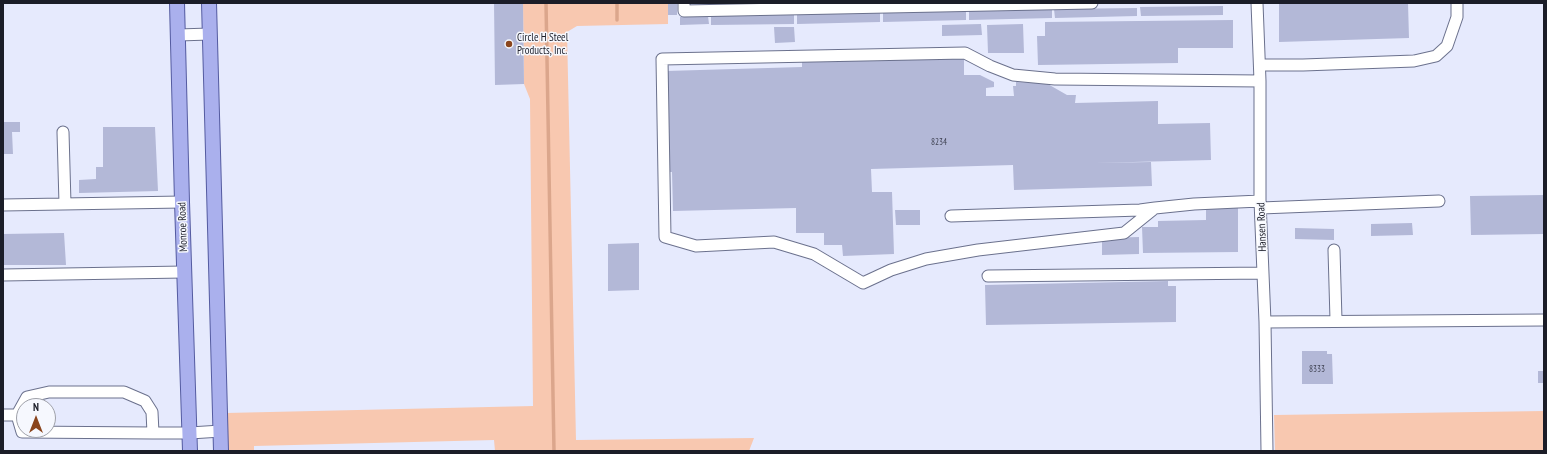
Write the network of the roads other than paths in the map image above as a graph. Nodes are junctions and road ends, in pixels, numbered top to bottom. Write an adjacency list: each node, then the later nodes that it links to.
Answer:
1 (177, 3): 8 (main road, Monroe Road)
2 (209, 3): 7 (main road)
3 (684, 3): 4 (street)
4 (1092, 3)
5 (1258, 3): 9 (street, Hansen Road)
6 (1457, 3): 9 (street)
7 (210, 34): 8 (street); 30 (main road)
8 (178, 35): 13 (main road, Monroe Road)
9 (1260, 65): 10 (street, Hansen Road)
10 (1260, 81): 15 (street, Hansen Road); 17 (street)
11 (63, 132): 14 (street)
12 (1440, 201): 15 (street)
13 (182, 202): 14 (street); 20 (main road, Monroe Road)
14 (65, 204): 16 (street)
15 (1261, 204): 17 (street); 21 (street, Hansen Road)
16 (3, 205)
17 (1155, 208): 18 (street)
18 (951, 216)
19 (1334, 250): 24 (street)
20 (184, 272): 22 (street); 33 (main road, Monroe Road)
21 (1263, 273): 23 (street); 26 (street, Hansen Road)
22 (3, 275)
23 (988, 276)
24 (1336, 320): 25 (street); 26 (street)
25 (1544, 320)
26 (1265, 322): 36 (street, Hansen Road)
27 (26, 398): 32 (street)
28 (16, 414): 29 (street)
29 (3, 415)
30 (221, 431): 33 (street); 35 (main road)
31 (56, 432): 32 (street)
32 (153, 433): 33 (street)
33 (190, 433): 34 (main road, Monroe Road)
34 (190, 451)
35 (221, 451)
36 (1267, 451)

